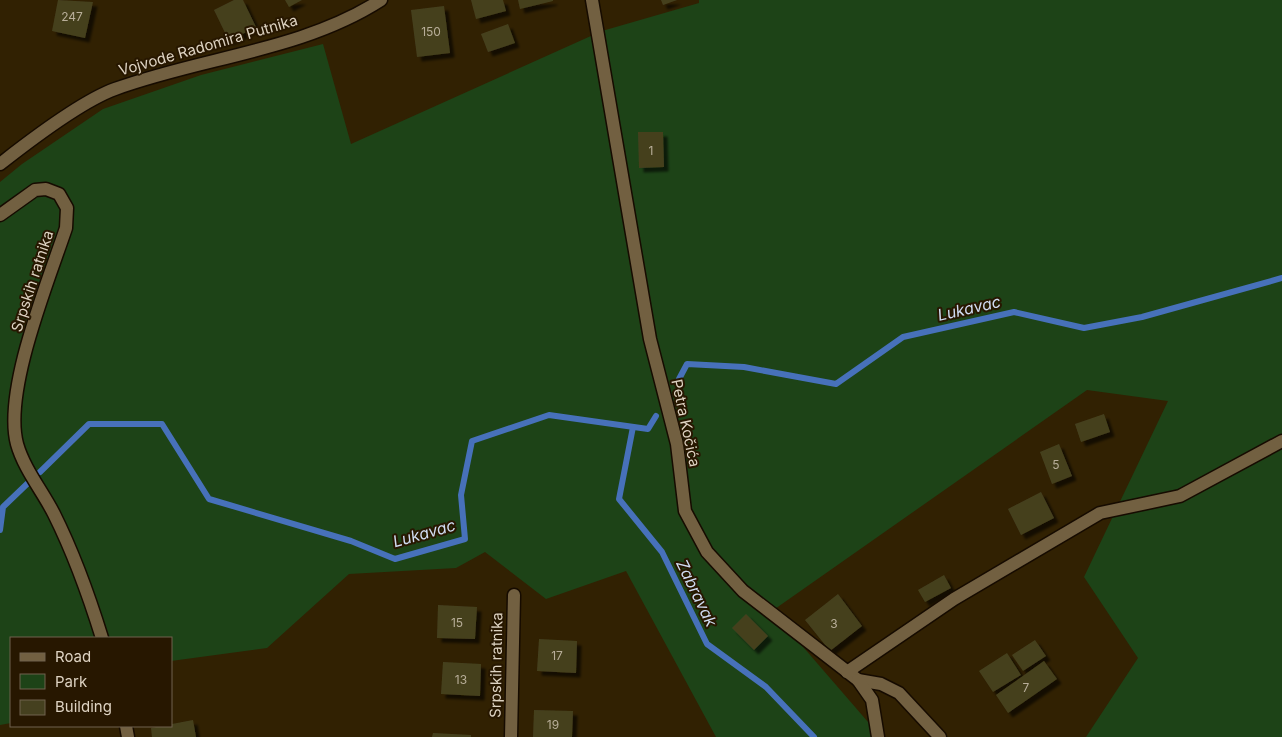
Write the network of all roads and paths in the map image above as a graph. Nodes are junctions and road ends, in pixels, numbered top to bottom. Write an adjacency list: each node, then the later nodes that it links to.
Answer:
1 (381, 0): 3 (street, Vojvode Radomira Putnika)
2 (592, 0): 8 (street, Petra Kočića)
3 (0, 164)
4 (0, 215): 7 (street, Srpskih ratnika)
5 (1282, 441): 8 (street)
6 (514, 595): 10 (street, Srpskih ratnika)
7 (102, 637)
8 (847, 672): 9 (street, Petra Kočića)
9 (858, 680): 11 (street); 12 (street, Petra Kočića)
10 (511, 737)
11 (878, 737)
12 (940, 737)

